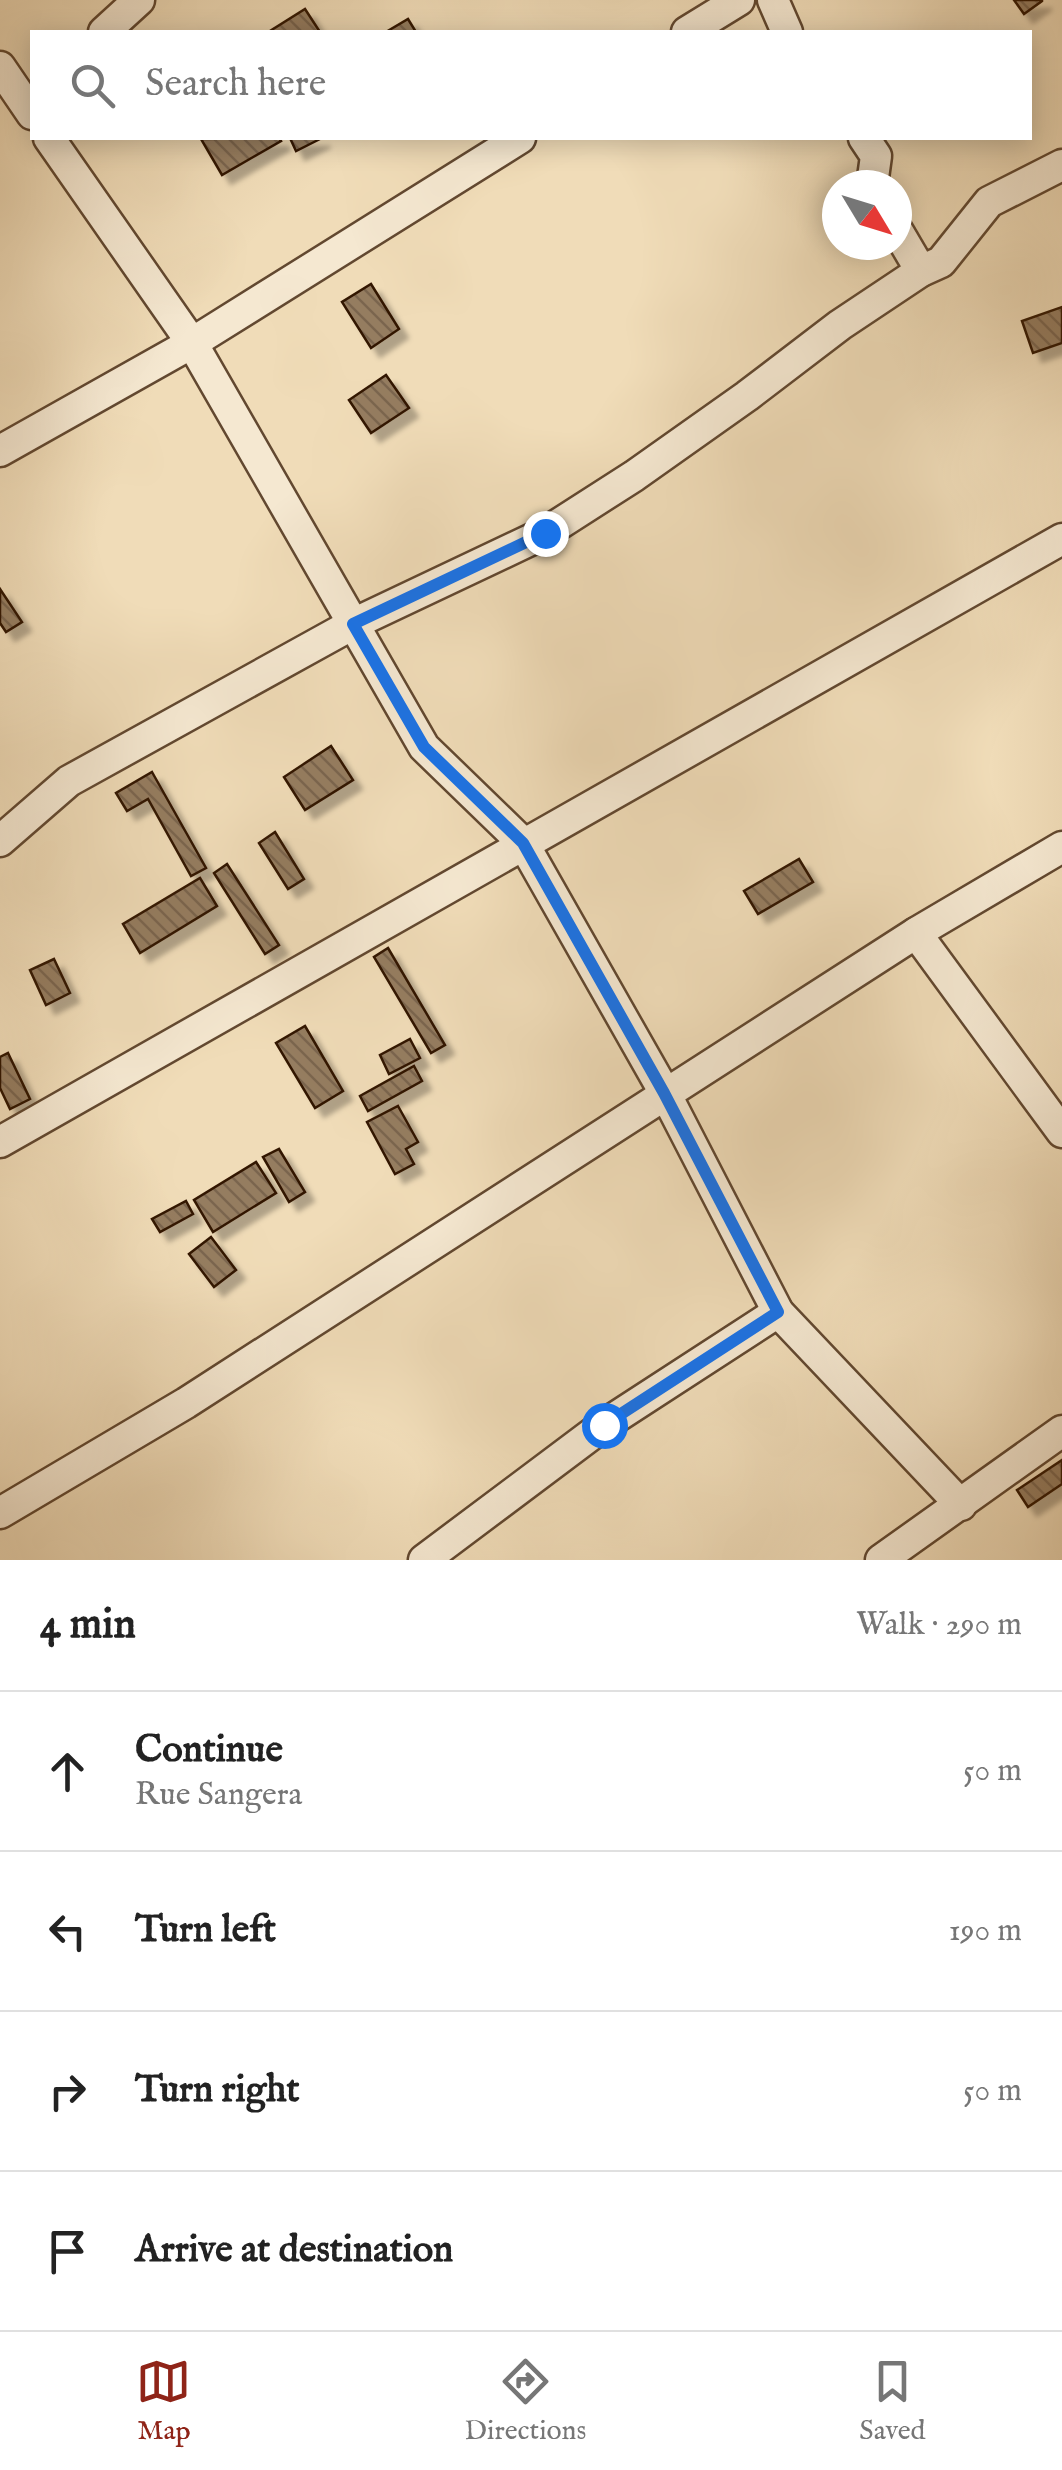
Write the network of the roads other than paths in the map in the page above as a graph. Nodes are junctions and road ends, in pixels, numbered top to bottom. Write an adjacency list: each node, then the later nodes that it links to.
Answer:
1 (139, 0): 4 (street)
2 (739, 0): 5 (street)
3 (774, 0): 6 (street)
4 (106, 30)
5 (691, 30)
6 (786, 30)
7 (0, 67): 8 (street)
8 (30, 111)
9 (52, 140): 16 (street)
10 (517, 140): 16 (street)
11 (865, 140): 13 (street)
12 (1062, 166): 15 (street)
13 (874, 170)
14 (912, 257): 15 (street)
15 (920, 271): 19 (street)
16 (192, 343): 17 (street); 19 (street)
17 (0, 451)
18 (1062, 538): 21 (street)
19 (353, 624): 20 (street); 21 (street)
20 (0, 841)
21 (523, 843): 24 (street); 26 (street)
22 (1062, 846): 23 (street)
23 (916, 933): 24 (street); 25 (street)
24 (664, 1093): 27 (street); 30 (street)
25 (1062, 1132)
26 (0, 1142)
27 (778, 1312): 29 (street); 31 (street)
28 (1062, 1431): 29 (street)
29 (962, 1505): 32 (street)
30 (0, 1514)
31 (424, 1560)
32 (881, 1560)

